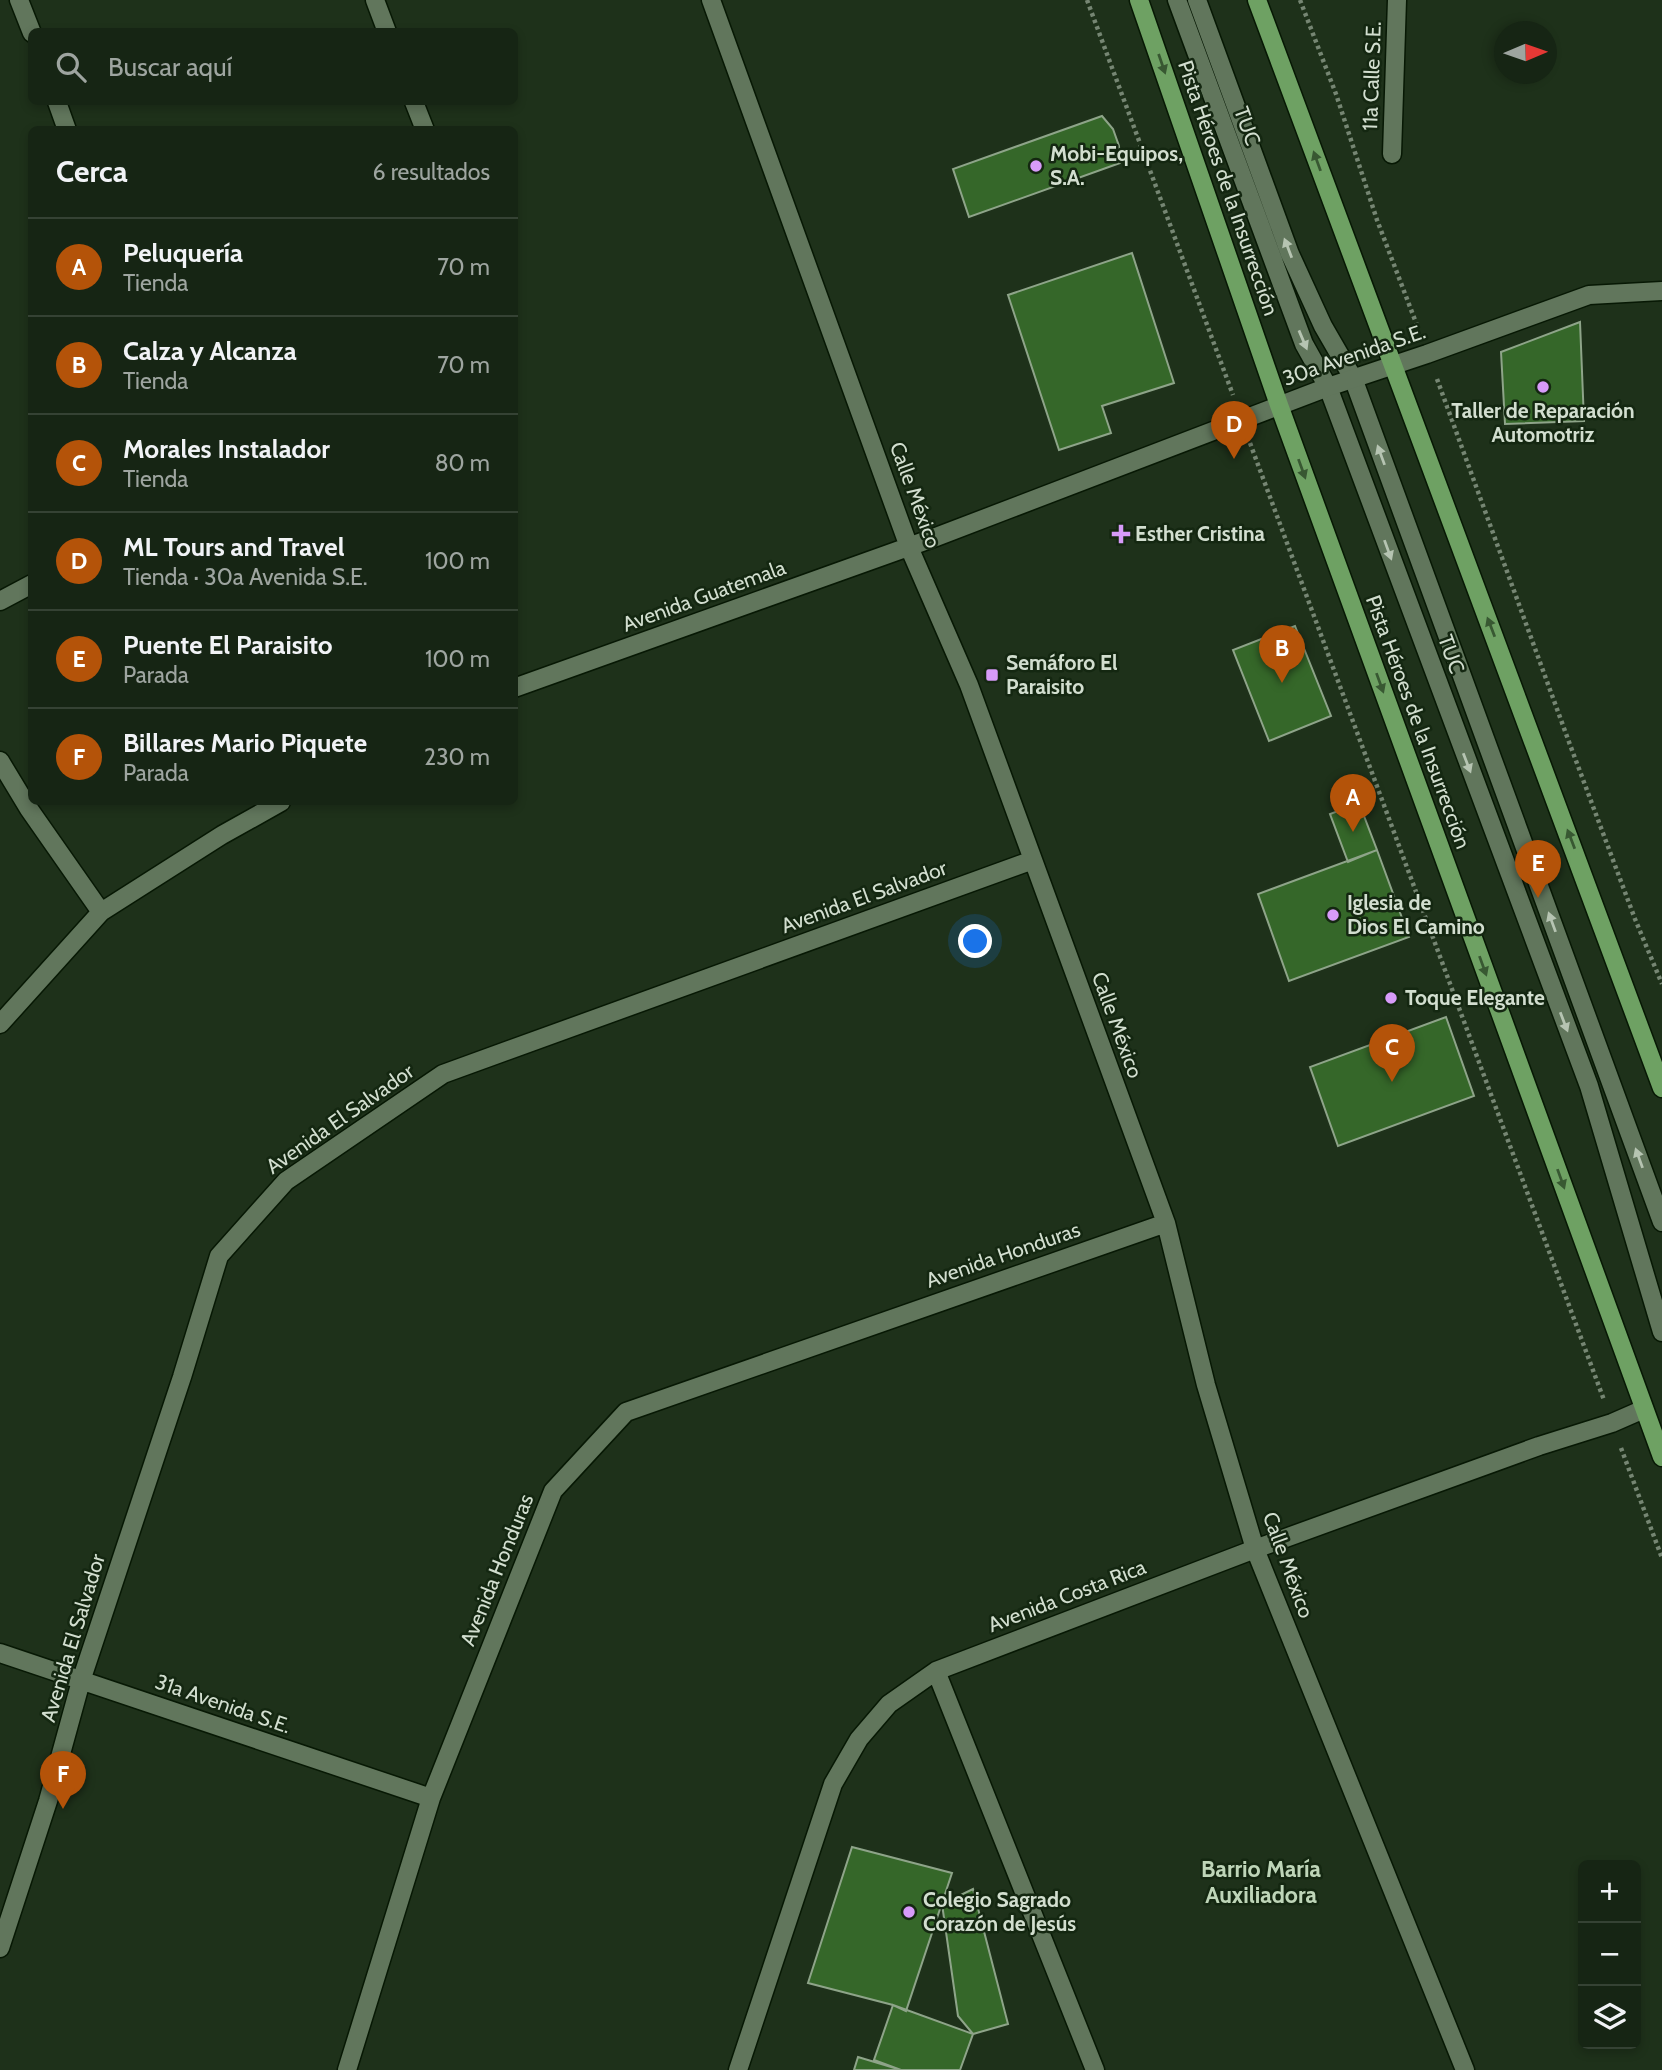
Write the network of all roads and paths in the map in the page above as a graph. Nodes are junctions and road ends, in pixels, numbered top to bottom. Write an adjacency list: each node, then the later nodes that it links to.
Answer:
1 (19, 0): 11 (street)
2 (376, 0): 12 (street)
3 (711, 0): 25 (street, Calle México)
4 (1087, 0): 24 (path)
5 (1139, 0): 23 (main road, Pista Héroes de la Insurrección, one-way to 23)
6 (1177, 0): 22 (street, TUC, one-way to 22)
7 (1197, 0): 21 (street, TUC, one-way to 7)
8 (1258, 0): 20 (main road, one-way to 8)
9 (1300, 0): 19 (path)
10 (1397, 0): 17 (street, 11a Calle S.E.)
11 (30, 28)
12 (386, 28)
13 (58, 105): 15 (street)
14 (415, 105): 16 (street)
15 (66, 126)
16 (423, 126)
17 (1392, 154)
18 (1662, 291): 19 (street, 30a Avenida S.E.)
19 (1427, 354): 20 (street, 30a Avenida S.E.); 33 (path)
20 (1392, 364): 21 (street, 30a Avenida S.E.); 35 (main road, one-way to 20)
21 (1353, 378): 22 (street, 30a Avenida S.E.); 36 (street, TUC, one-way to 21)
22 (1328, 387): 23 (street, 30a Avenida S.E.); 38 (street, TUC, one-way to 38)
23 (1279, 405): 24 (street, 30a Avenida S.E.); 39 (main road, Pista Héroes de la Insurrección, one-way to 39)
24 (1241, 419): 25 (street, 30a Avenida S.E.); 40 (path)
25 (909, 547): 28 (street, Avenida Guatemala); 31 (street, Calle México)
26 (28, 586): 27 (street)
27 (0, 601)
28 (518, 687)
29 (0, 761): 32 (street)
30 (276, 805): 32 (street)
31 (1032, 860): 37 (street, Calle México); 46 (street, Avenida El Salvador)
32 (101, 912): 34 (street)
33 (1662, 984)
34 (0, 1024)
35 (1662, 1088)
36 (1662, 1222)
37 (1166, 1223): 42 (street, Calle México); 47 (street, Avenida Honduras)
38 (1662, 1332)
39 (1644, 1409): 40 (street, Avenida Costa Rica); 41 (main road, Pista Héroes de la Insurrección)
40 (1612, 1423): 42 (street, Avenida Costa Rica); 43 (path)
41 (1662, 1457)
42 (1255, 1549): 45 (street, Avenida Costa Rica); 52 (street, Calle México)
43 (1662, 1559)
44 (0, 1653): 46 (street, 31a Avenida S.E.)
45 (936, 1671): 50 (street, Avenida Costa Rica); 51 (street)
46 (81, 1681): 47 (street, 31a Avenida S.E.); 48 (street, Avenida El Salvador)
47 (431, 1798): 49 (street, Avenida Honduras)
48 (0, 1948)
49 (347, 2070)
50 (738, 2070)
51 (1096, 2070)
52 (1465, 2070)

